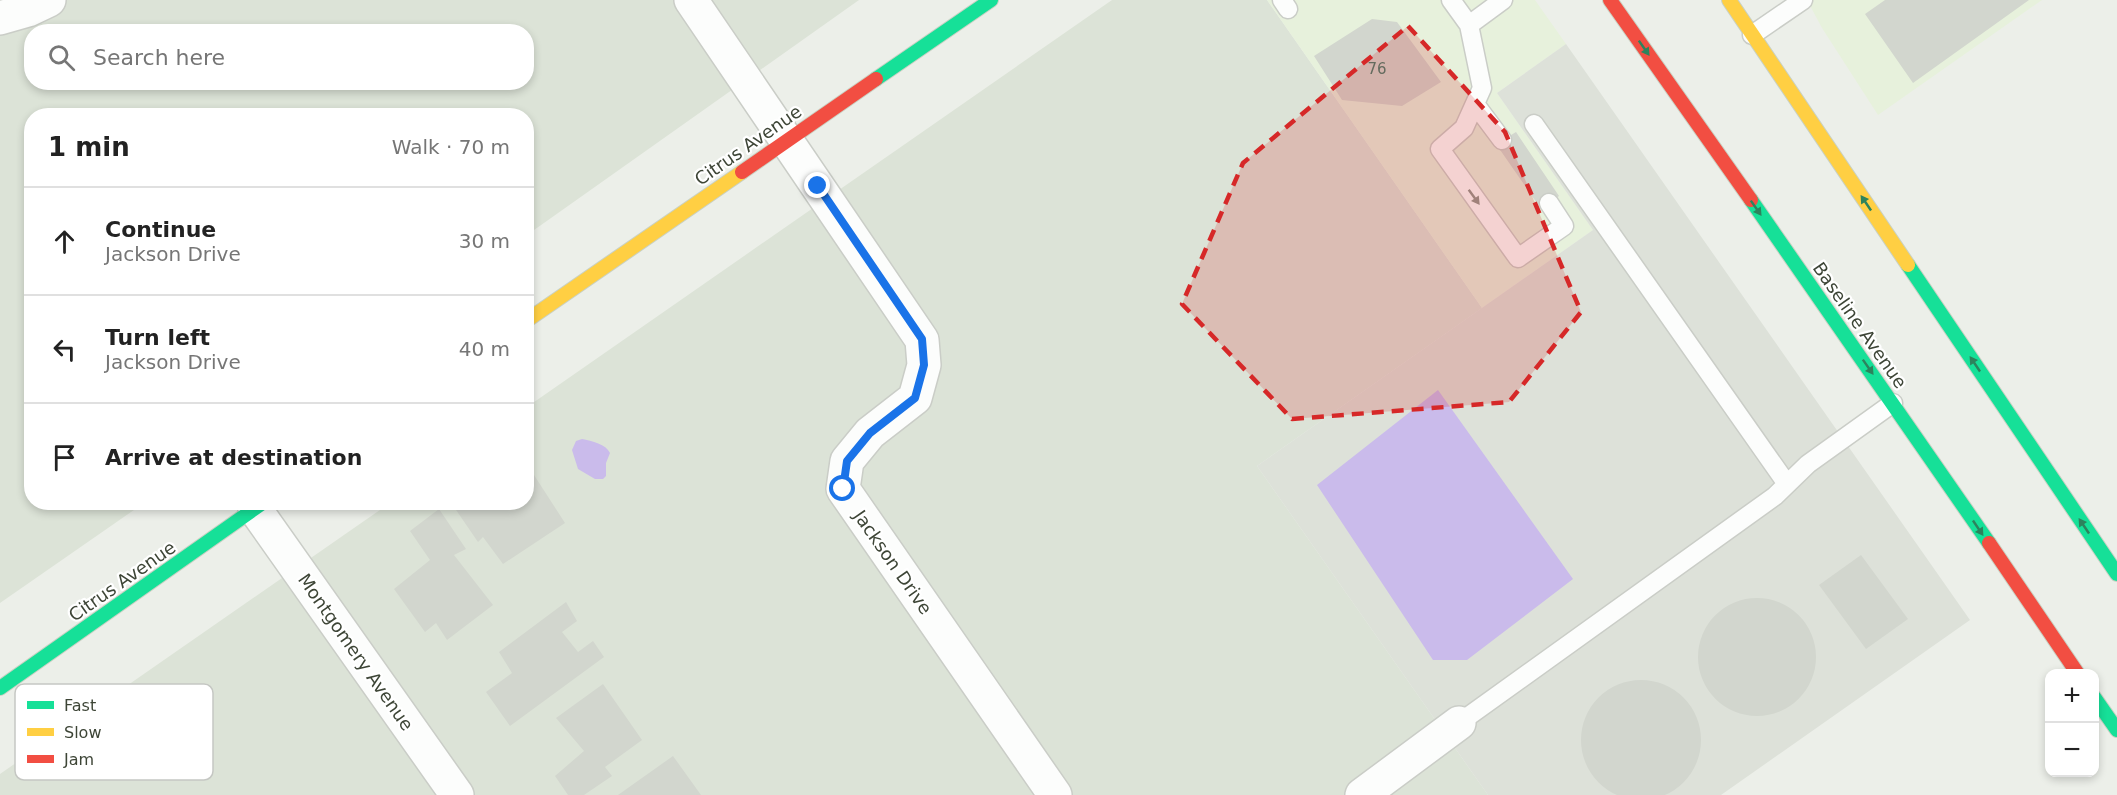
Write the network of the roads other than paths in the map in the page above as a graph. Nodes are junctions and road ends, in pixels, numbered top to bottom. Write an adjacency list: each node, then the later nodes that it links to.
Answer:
1 (49, 0): 9 (street)
2 (691, 0): 15 (street, Jackson Drive)
3 (991, 0): 15 (main road, Citrus Avenue)
4 (1451, 0): 10 (lane)
5 (1504, 0): 10 (lane)
6 (1610, 0): 18 (main road, Baseline Avenue, one-way to 18)
7 (1729, 0): 11 (main road)
8 (1803, 0): 11 (lane)
9 (0, 18)
10 (1469, 25): 12 (lane)
11 (1752, 35): 22 (main road, one-way to 11)
12 (1475, 104): 14 (lane); 16 (lane, one-way to 16)
13 (1534, 124): 19 (lane)
14 (1502, 140)
15 (786, 141): 17 (main road, Citrus Avenue); 29 (street, Jackson Drive)
16 (1549, 203)
17 (534, 315)
18 (1893, 403): 19 (lane); 23 (main road, Baseline Avenue, one-way to 23)
19 (1787, 484): 26 (lane)
20 (253, 510): 24 (main road, Citrus Avenue)
21 (262, 510): 28 (street, Montgomery Avenue)
22 (2117, 574)
23 (2075, 669)
24 (0, 688)
25 (2099, 704): 27 (main road)
26 (1459, 723): 30 (street)
27 (2117, 730)
28 (457, 795)
29 (1055, 795)
30 (1362, 795)

